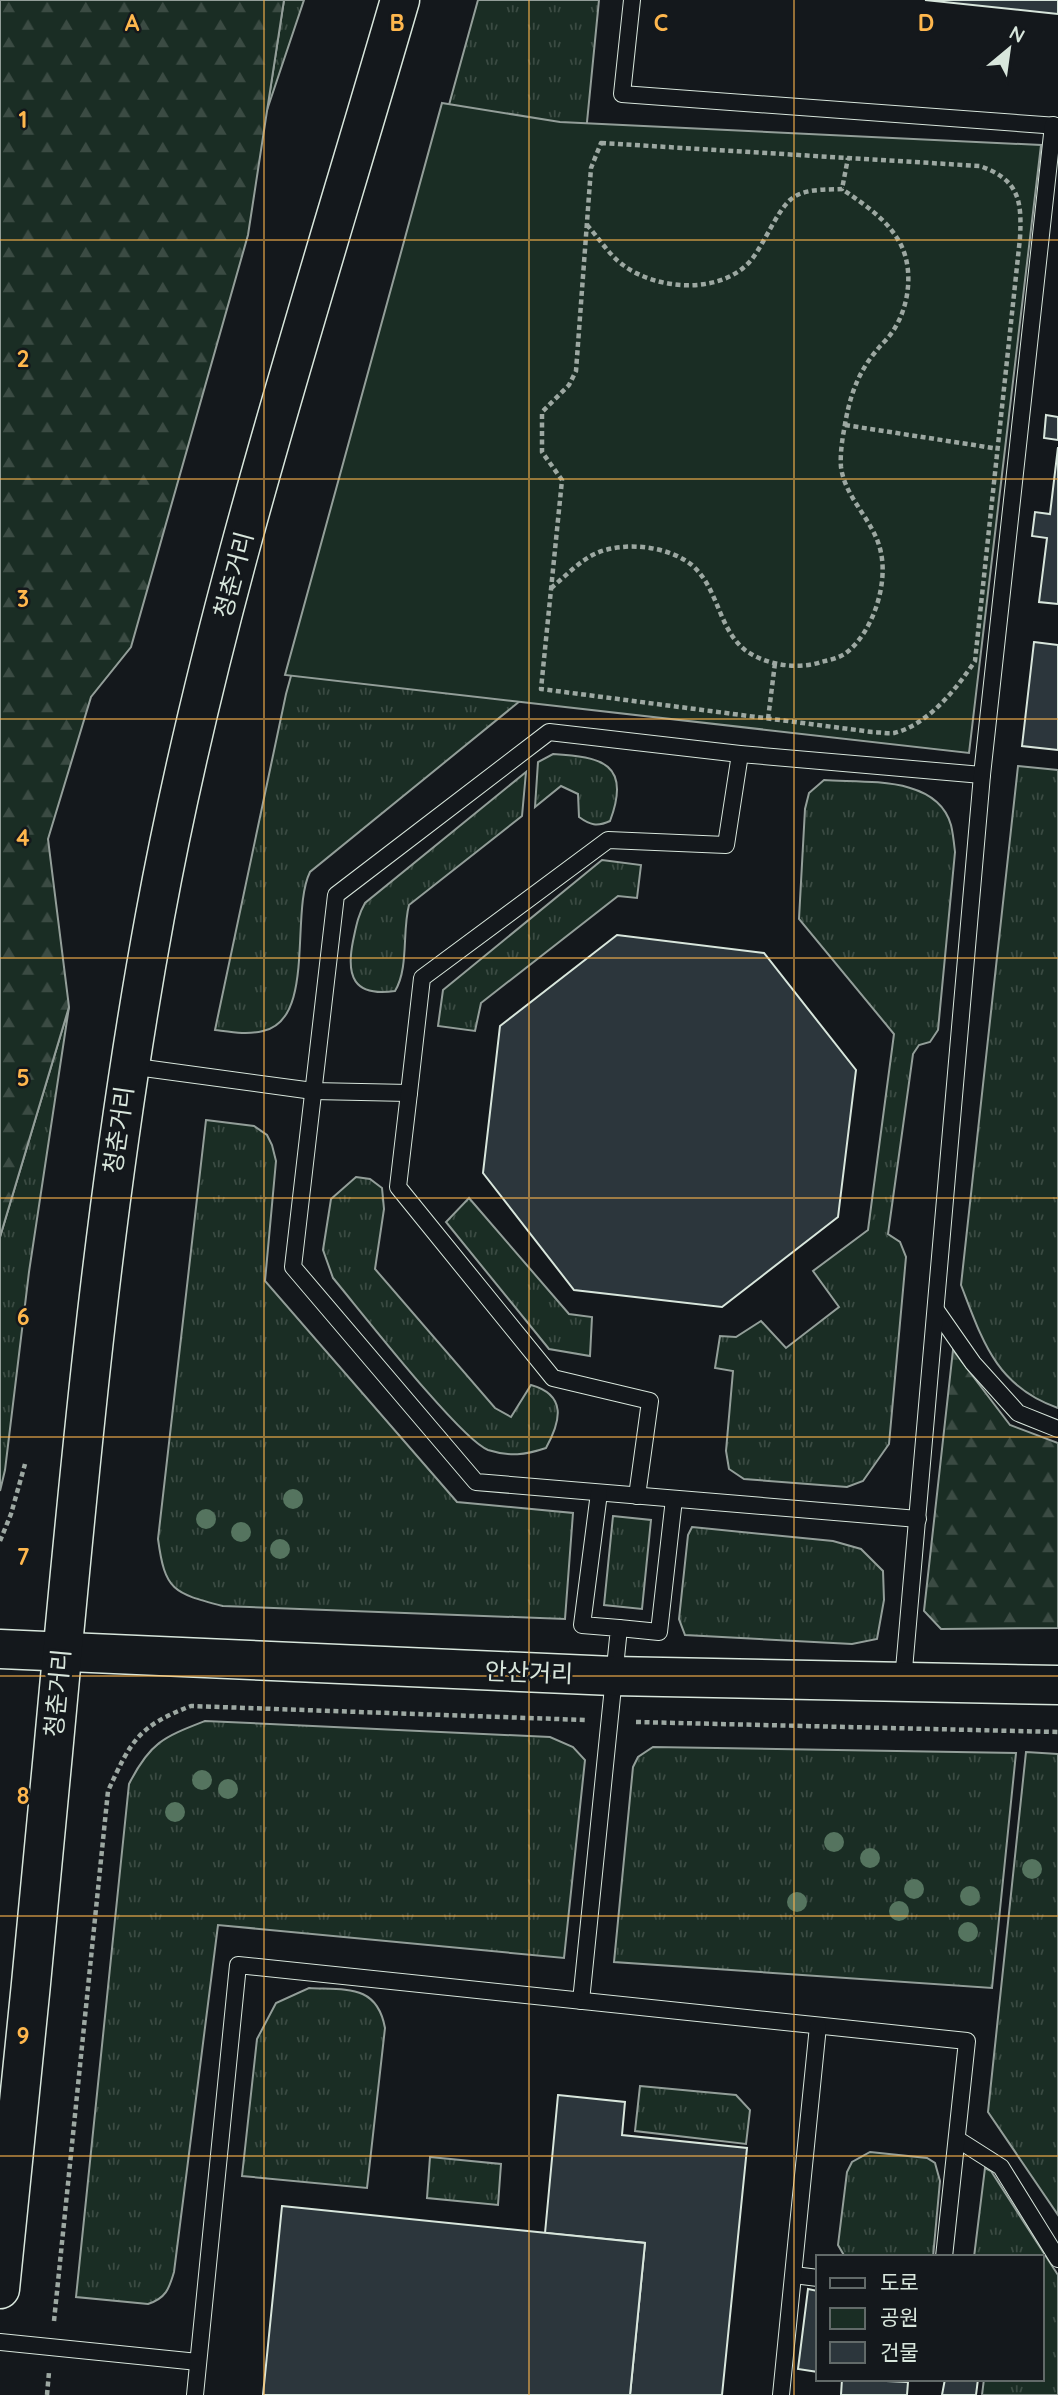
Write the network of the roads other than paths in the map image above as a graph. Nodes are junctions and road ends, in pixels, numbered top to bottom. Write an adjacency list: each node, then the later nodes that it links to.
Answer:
1 (400, 0): 6 (main road, 청춘거리)
2 (632, 0): 3 (lane)
3 (1056, 125): 5 (lane)
4 (740, 754): 5 (lane); 7 (lane); 8 (lane)
5 (982, 775): 9 (lane)
6 (129, 1066): 7 (lane); 17 (main road, 청춘거리)
7 (313, 1091): 8 (lane); 11 (lane)
8 (409, 1093): 12 (lane)
9 (936, 1310): 10 (lane); 14 (lane)
10 (1058, 1429)
11 (599, 1493): 12 (lane); 15 (lane)
12 (637, 1496): 13 (lane)
13 (674, 1499): 14 (lane); 15 (lane)
14 (918, 1520): 19 (lane)
15 (619, 1628): 18 (lane)
16 (0, 1649): 17 (main road, 안산거리)
17 (62, 1654): 18 (main road, 안산거리); 23 (main road, 청춘거리)
18 (613, 1676): 19 (main road, 안산거리); 21 (lane)
19 (903, 1681): 20 (main road, 안산거리)
20 (1058, 1685)
21 (581, 2001): 22 (lane); 31 (lane)
22 (818, 2026): 24 (lane); 27 (lane)
23 (8, 2130): 29 (main road, 청춘거리)
24 (957, 2139): 25 (lane); 26 (lane)
25 (944, 2255)
26 (1058, 2259)
27 (794, 2275): 28 (lane); 33 (lane)
28 (816, 2278)
29 (0, 2289)
30 (0, 2342): 31 (lane)
31 (198, 2362): 32 (lane)
32 (195, 2395)
33 (781, 2395)

